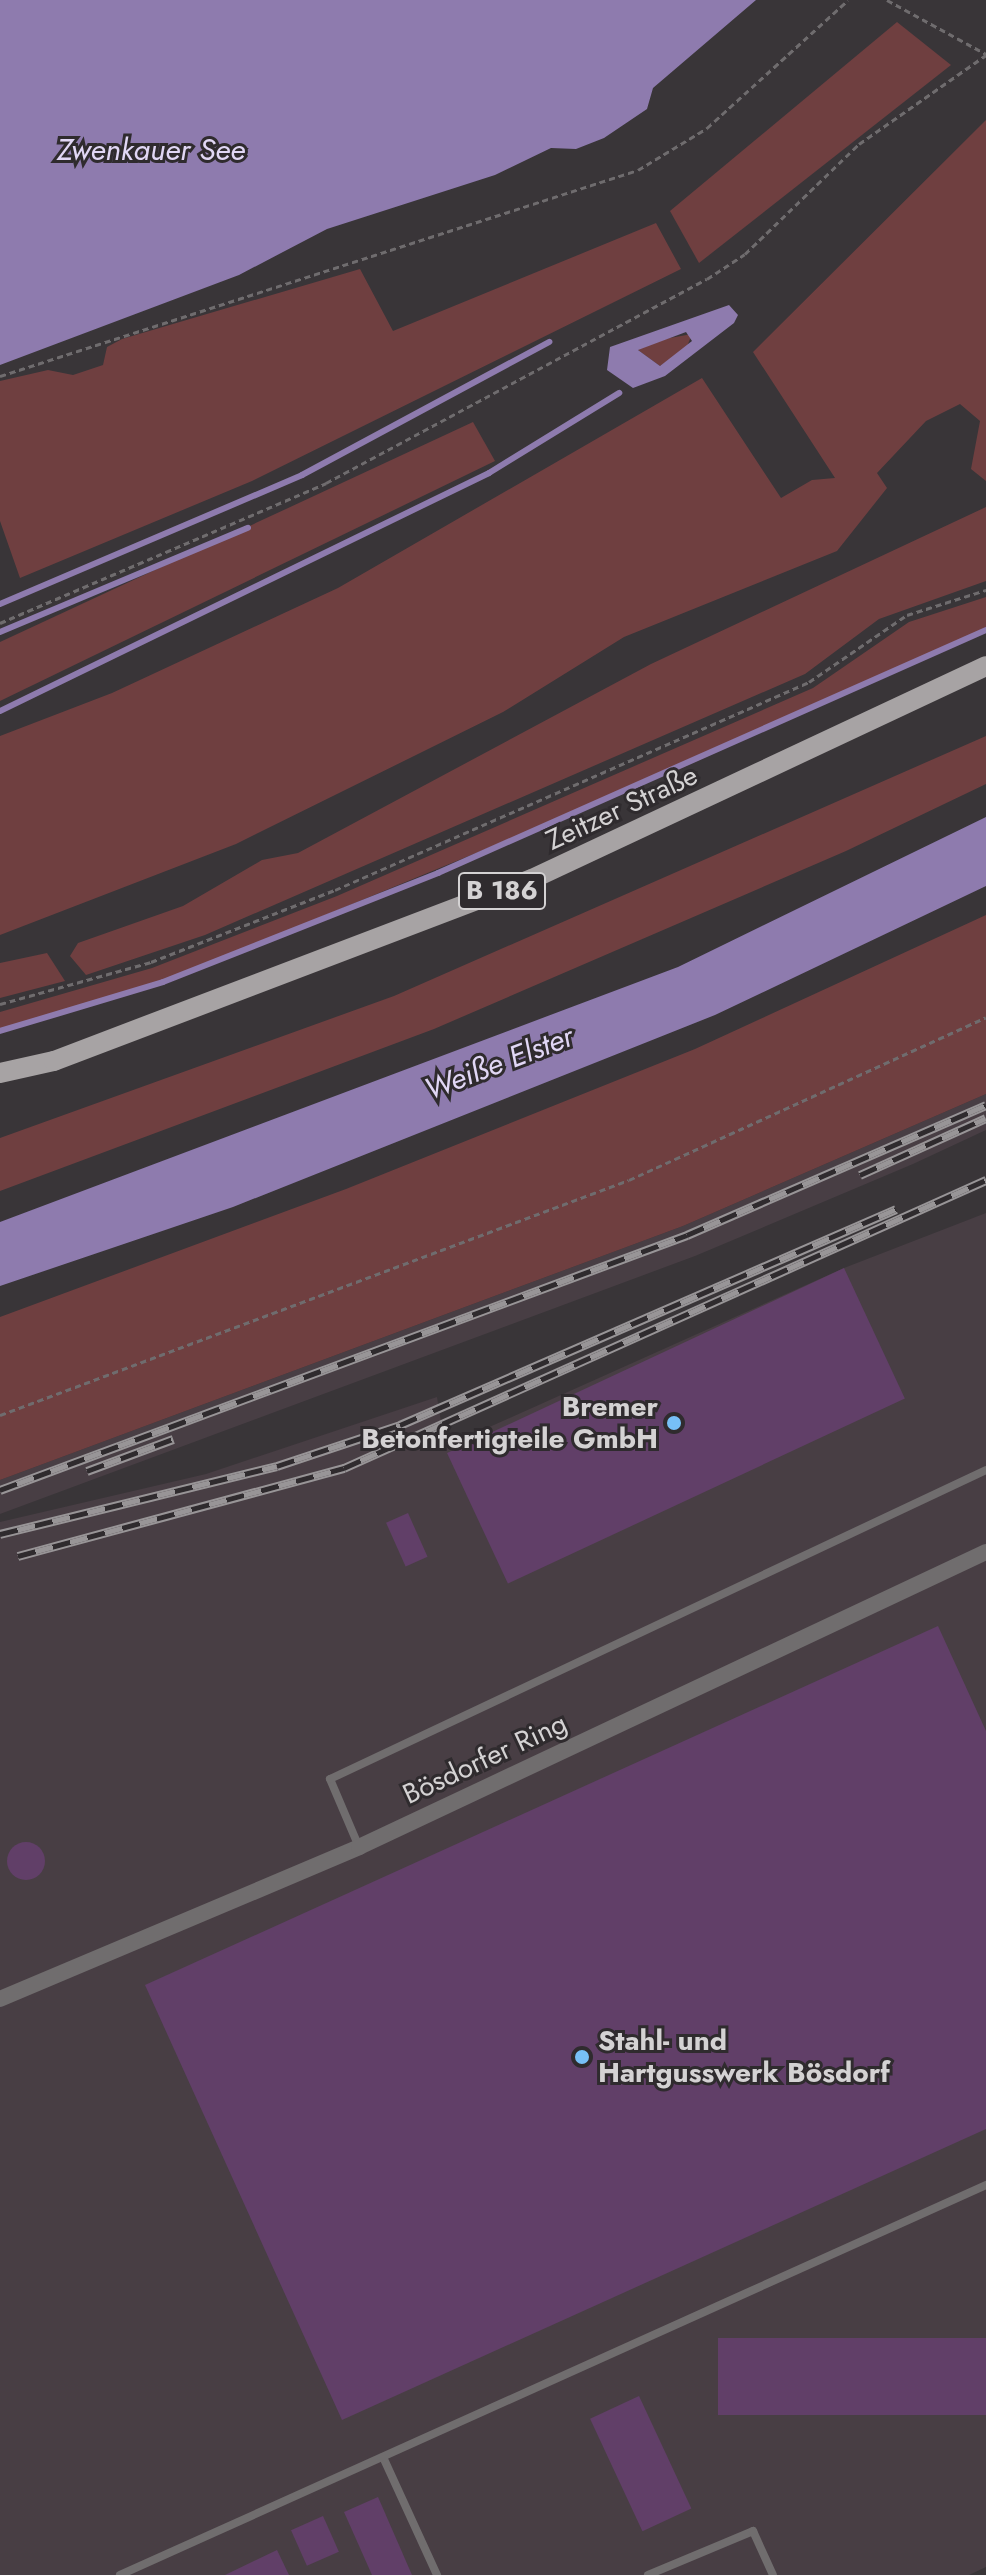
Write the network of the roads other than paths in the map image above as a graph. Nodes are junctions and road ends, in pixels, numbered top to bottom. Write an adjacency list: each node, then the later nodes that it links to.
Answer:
1 (986, 666): 2 (main road, Zeitzer Straße / B 186)
2 (0, 1073)
3 (986, 1470): 5 (lane)
4 (986, 1552): 5 (street, Bösdorfer Ring)
5 (359, 1847): 6 (street, Bösdorfer Ring)
6 (0, 1999)
7 (986, 2185): 8 (lane)
8 (383, 2457): 9 (lane); 10 (lane)
9 (120, 2575)
10 (437, 2575)
11 (648, 2575): 12 (lane)
12 (773, 2575)

